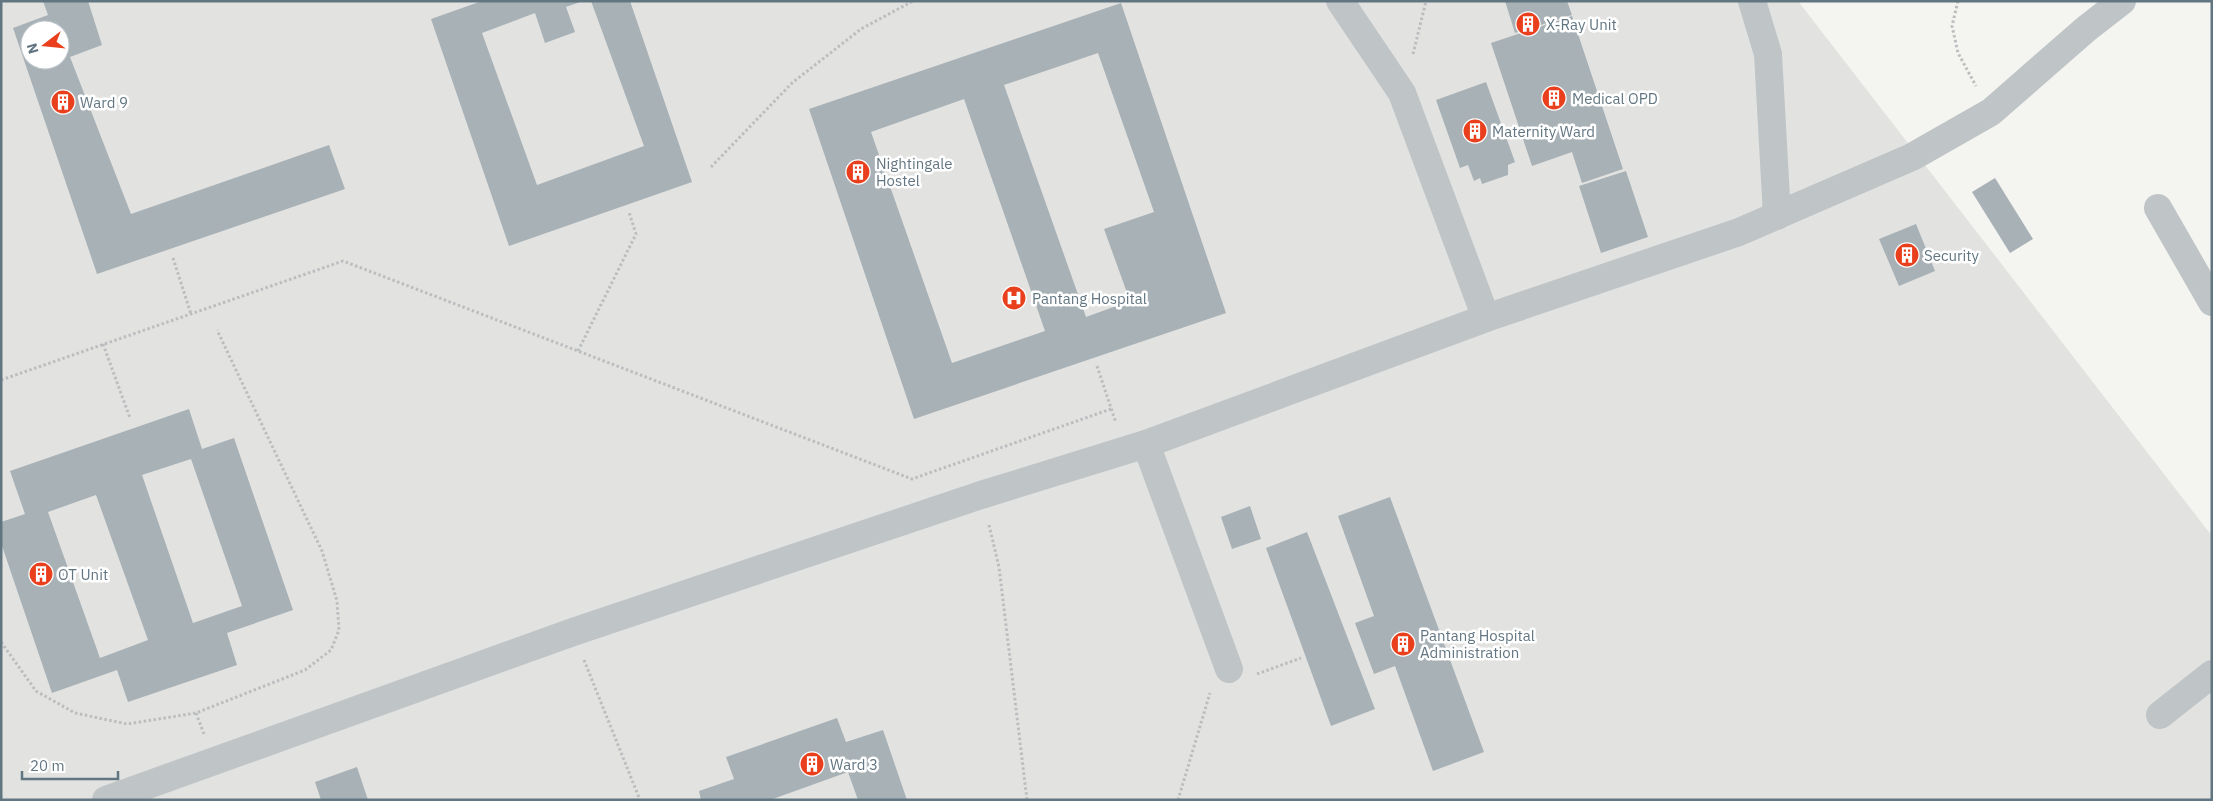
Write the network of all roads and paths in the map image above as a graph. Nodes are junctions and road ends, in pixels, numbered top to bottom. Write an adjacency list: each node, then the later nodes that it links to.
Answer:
1 (913, 1): 9 (path)
2 (1340, 1): 7 (lane)
3 (1426, 1): 7 (path)
4 (1752, 1): 12 (lane)
5 (1958, 1): 8 (path)
6 (2122, 1): 8 (lane)
7 (1402, 93): 16 (lane)
8 (1991, 112): 12 (lane)
9 (711, 167)
10 (2158, 208): 14 (lane)
11 (629, 212): 19 (path)
12 (1777, 216): 16 (lane)
13 (172, 258): 15 (path)
14 (2212, 302)
15 (191, 314): 18 (path); 19 (path)
16 (1486, 318): 24 (lane)
17 (216, 330): 27 (path)
18 (104, 344): 21 (path); 23 (path)
19 (578, 352): 22 (path)
20 (1097, 366): 22 (path)
21 (1, 380)
22 (1111, 409): 24 (path)
23 (130, 418)
24 (1136, 447): 25 (lane); 28 (lane)
25 (981, 495): 26 (lane); 34 (path)
26 (573, 632): 32 (lane); 33 (path)
27 (1, 642)
28 (1229, 669)
29 (2212, 674): 31 (lane)
30 (1211, 690): 35 (path)
31 (2160, 715)
32 (106, 800)
33 (640, 800)
34 (1027, 800)
35 (1178, 800)

